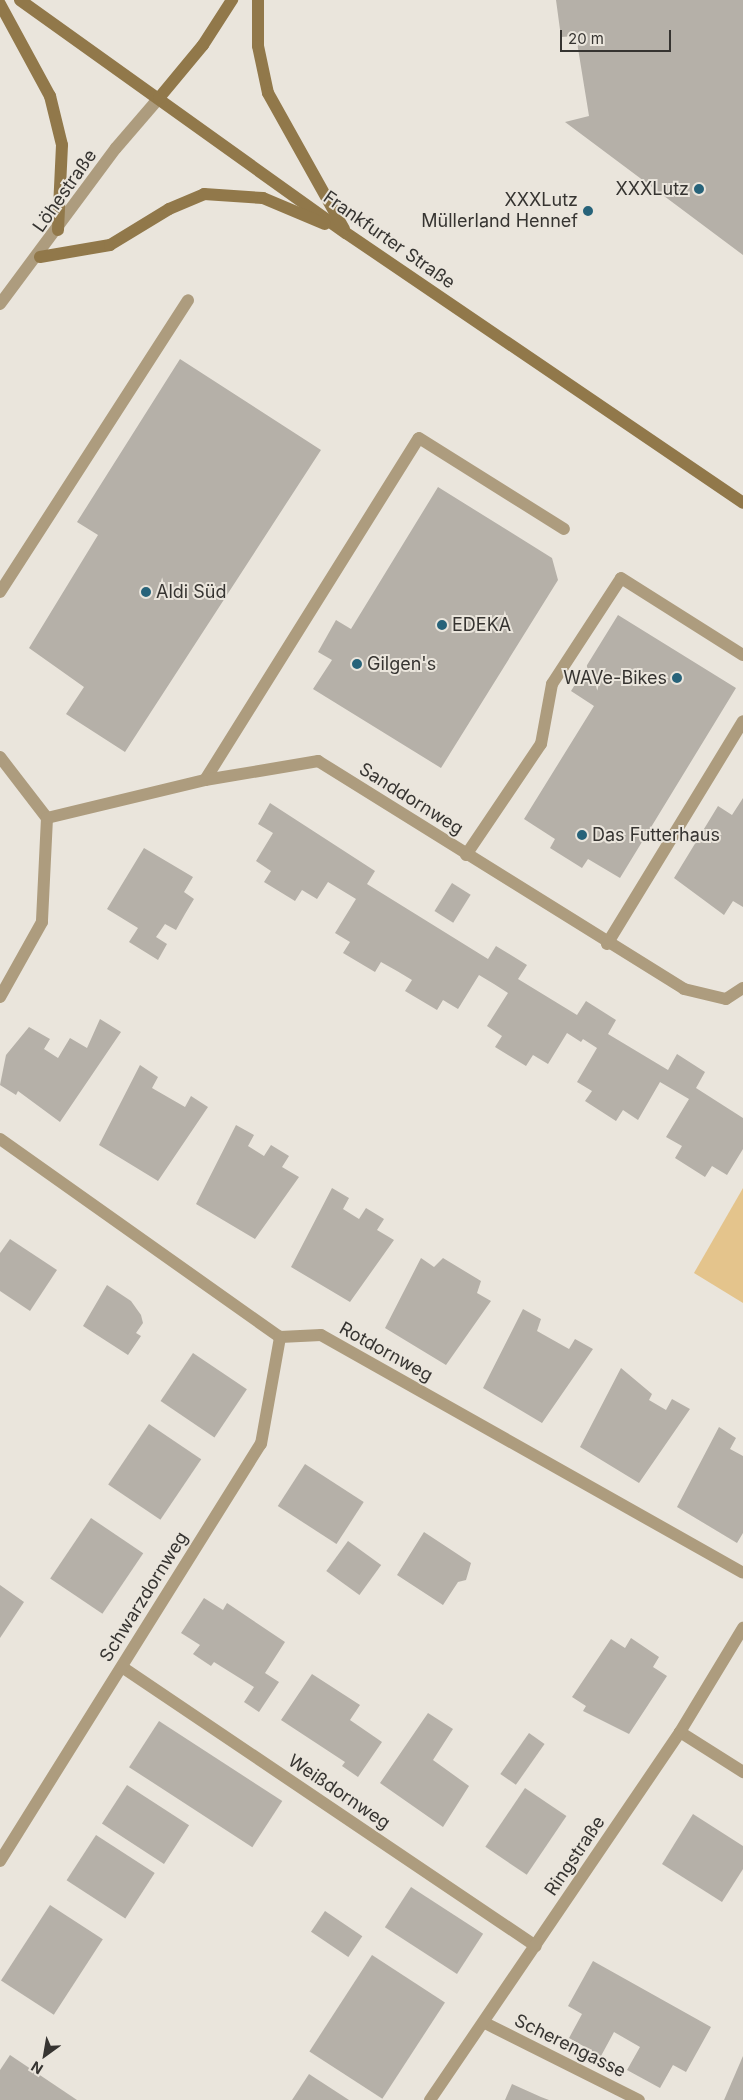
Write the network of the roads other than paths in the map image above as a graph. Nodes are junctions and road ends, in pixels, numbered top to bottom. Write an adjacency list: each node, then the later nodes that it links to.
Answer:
1 (20, 0): 5 (main road, Frankfurter Straße)
2 (232, 0): 5 (main road)
3 (258, 0): 7 (main road)
4 (0, 4): 6 (main road)
5 (160, 98): 6 (street, Löhestraße); 7 (main road, Frankfurter Straße)
6 (58, 230): 8 (street, Löhestraße)
7 (346, 233): 8 (main road); 11 (main road, Frankfurter Straße)
8 (40, 257): 10 (street, Löhestraße)
9 (188, 300): 13 (street)
10 (0, 304)
11 (743, 504)
12 (564, 529): 17 (street)
13 (0, 592)
14 (743, 655): 19 (street)
15 (743, 721): 20 (street)
16 (0, 757): 18 (street)
17 (205, 780): 18 (street, Sanddornweg); 19 (street, Sanddornweg)
18 (47, 818): 22 (street)
19 (466, 855): 20 (street, Sanddornweg)
20 (607, 944): 21 (street, Sanddornweg)
21 (743, 988)
22 (0, 997)
23 (0, 1139): 24 (street)
24 (280, 1337): 25 (street, Rotdornweg); 27 (street, Schwarzdornweg)
25 (743, 1572)
26 (743, 1628): 28 (street, Ringstraße)
27 (122, 1667): 30 (street, Schwarzdornweg); 31 (street, Weißdornweg)
28 (680, 1732): 29 (street); 31 (street, Ringstraße)
29 (743, 1772)
30 (0, 1861)
31 (536, 1946): 32 (street, Ringstraße)
32 (485, 2023): 33 (street, Ringstraße); 34 (street, Scherengasse)
33 (430, 2100)
34 (639, 2100)

